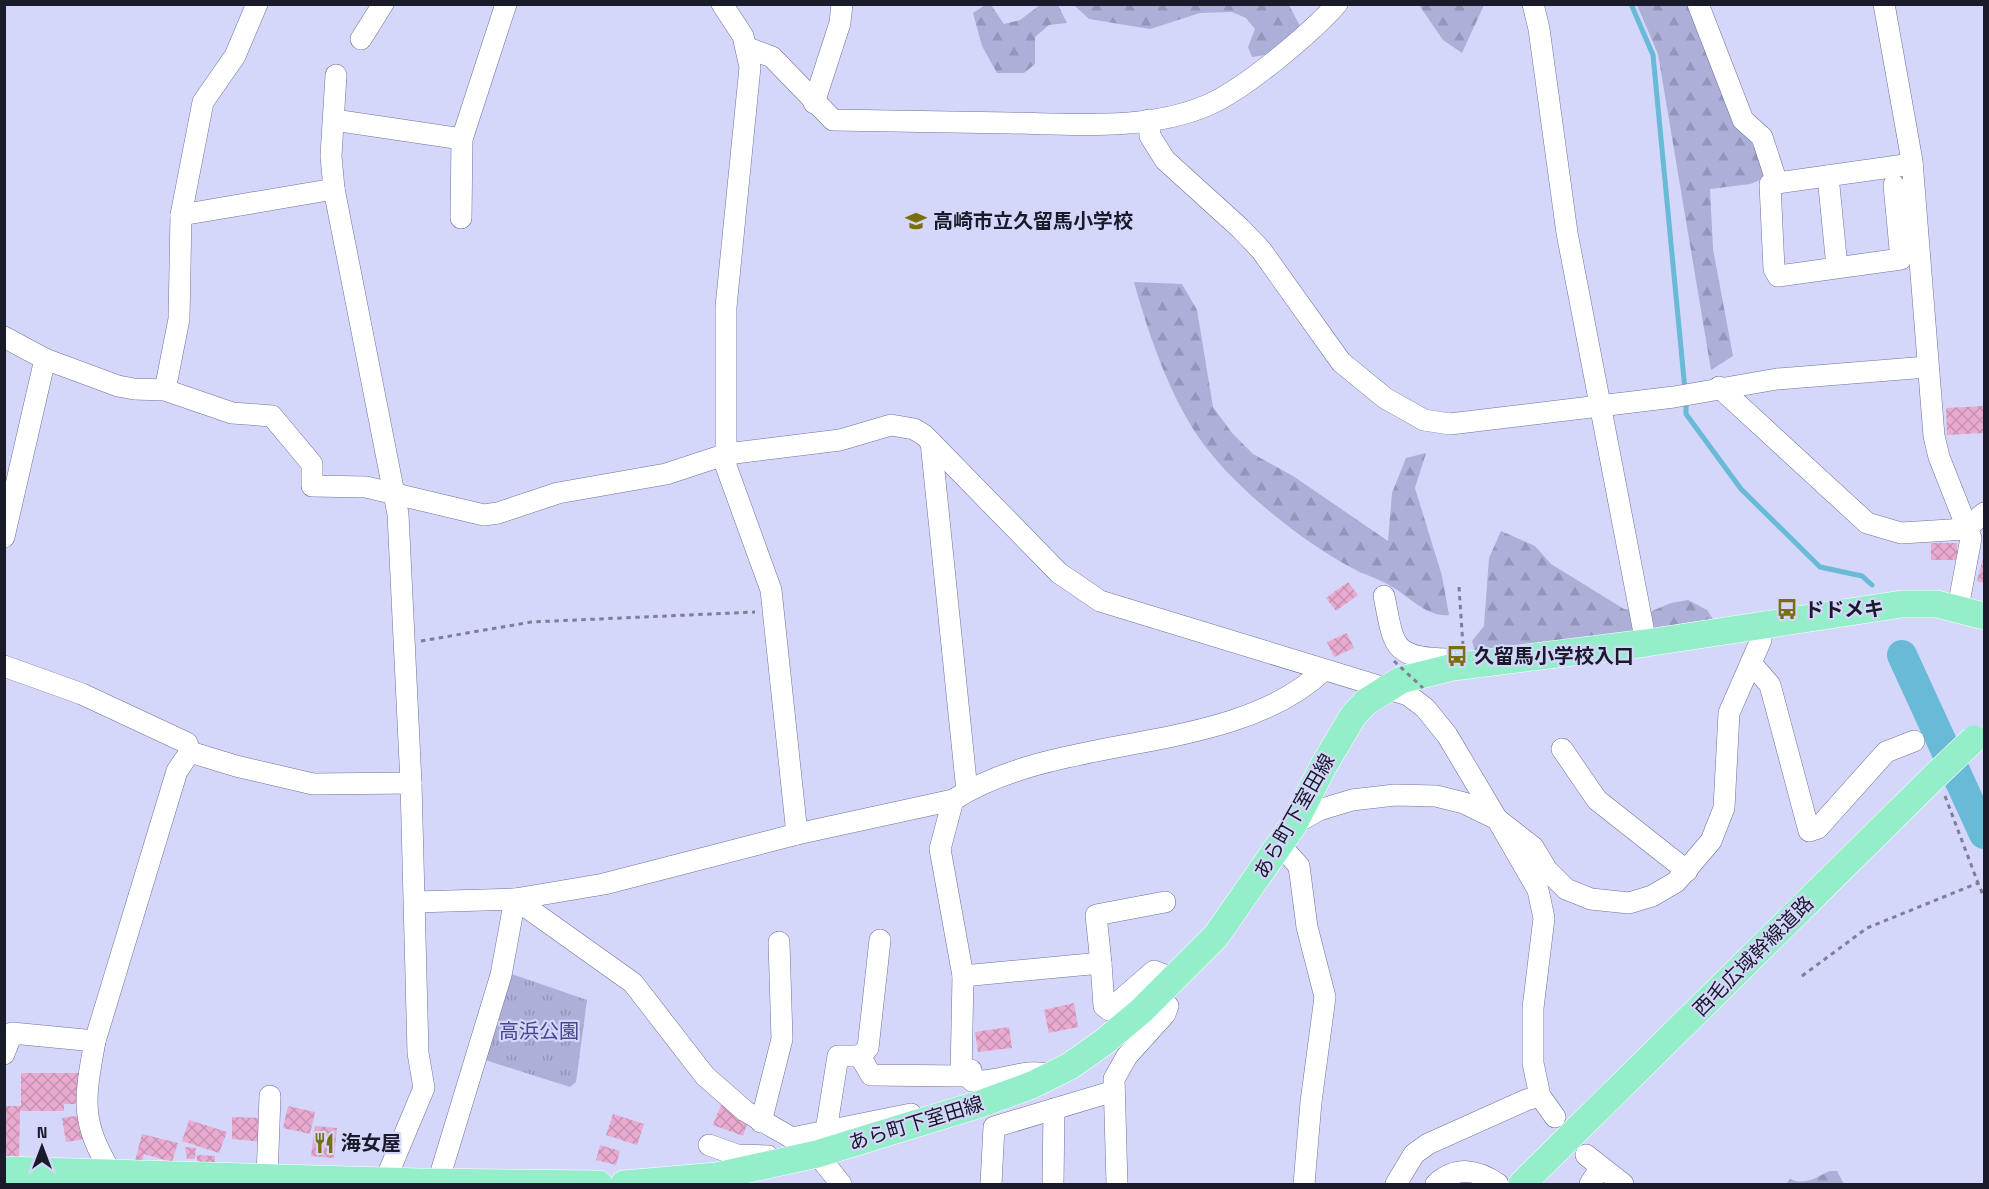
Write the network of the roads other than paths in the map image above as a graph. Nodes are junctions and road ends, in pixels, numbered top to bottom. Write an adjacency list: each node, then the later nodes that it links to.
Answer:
1 (257, 4): 22 (street)
2 (383, 4): 10 (street)
3 (506, 4): 16 (street)
4 (722, 4): 11 (street)
5 (842, 4): 13 (street)
6 (1337, 4): 15 (street)
7 (1533, 4): 30 (street)
8 (1698, 4): 19 (street)
9 (1884, 4): 17 (street)
10 (361, 39)
11 (748, 48): 13 (street); 32 (street)
12 (336, 75): 14 (street)
13 (814, 104): 15 (street)
14 (334, 120): 16 (street); 21 (street)
15 (1149, 120): 30 (street)
16 (462, 139): 23 (street)
17 (1912, 164): 18 (street); 27 (street)
18 (1828, 176): 19 (street); 24 (street)
19 (1777, 183): 24 (street)
20 (1894, 186): 24 (street)
21 (334, 189): 22 (street); 33 (street)
22 (181, 215): 29 (street)
23 (460, 218)
24 (1838, 267)
25 (4, 337): 26 (street)
26 (45, 359): 29 (street); 36 (street)
27 (1927, 367): 28 (street); 35 (street)
28 (1719, 387): 30 (street); 35 (street)
29 (165, 390): 33 (street)
30 (1599, 406): 41 (street)
31 (931, 442): 32 (street); 45 (street); 52 (street)
32 (727, 454): 33 (street); 54 (street)
33 (396, 496): 51 (street)
34 (1984, 513): 35 (street)
35 (1974, 535): 38 (street)
36 (4, 537)
37 (1384, 596): 44 (street)
38 (1958, 608): 39 (main road, あら町下室田線); 40 (main road, あら町下室田線)
39 (1984, 616)
40 (1762, 627): 41 (main road, あら町下室田線); 42 (street)
41 (1646, 643): 44 (main road, あら町下室田線)
42 (1751, 663): 48 (street); 56 (street)
43 (4, 666): 50 (street)
44 (1460, 666): 46 (main road, あら町下室田線)
45 (1323, 670): 46 (street); 52 (street)
46 (1384, 688): 53 (street); 55 (main road, あら町下室田線)
47 (1979, 734): 95 (main road, 西毛広域幹線道路, bridge)
48 (1914, 741)
49 (1562, 749): 56 (street)
50 (190, 752): 51 (street); 65 (street)
51 (411, 783): 58 (street)
52 (960, 796): 54 (street); 63 (street)
53 (1497, 819): 55 (street); 56 (street); 72 (street)
54 (797, 834): 57 (street)
55 (1287, 834): 64 (main road, あら町下室田線); 91 (street)
56 (1687, 871)
57 (515, 899): 58 (street); 75 (street); 84 (street)
58 (415, 902): 83 (street)
59 (1165, 902): 62 (street)
60 (880, 940): 67 (street)
61 (779, 942): 75 (street)
62 (1101, 963): 63 (street); 64 (street)
63 (963, 976): 67 (street)
64 (1166, 987): 69 (main road, あら町下室田線); 70 (street)
65 (95, 1041): 66 (street); 81 (street)
66 (4, 1054)
67 (860, 1056): 76 (street)
68 (971, 1070): 69 (street)
69 (1045, 1078): 70 (street); 76 (main road, あら町下室田線)
70 (1114, 1085): 73 (street); 90 (street)
71 (270, 1096): 82 (street)
72 (1540, 1096): 74 (street); 92 (street)
73 (1054, 1109): 88 (street); 89 (street)
74 (1555, 1117)
75 (761, 1122): 76 (street)
76 (821, 1142): 78 (main road, あら町下室田線); 87 (street)
77 (709, 1145): 78 (street)
78 (775, 1164): 86 (main road, あら町下室田線)
79 (1592, 1169): 96 (street)
80 (4, 1170): 81 (main road)
81 (112, 1174): 82 (main road)
82 (267, 1178): 83 (main road)
83 (385, 1181): 84 (main road)
84 (438, 1182): 85 (main road)
85 (599, 1185)
86 (624, 1185)
87 (841, 1185)
88 (991, 1185)
89 (1053, 1185)
90 (1117, 1185)
91 (1304, 1185)
92 (1396, 1185)
93 (1436, 1185): 94 (street)
94 (1498, 1185)
95 (1522, 1185)
96 (1623, 1185)

